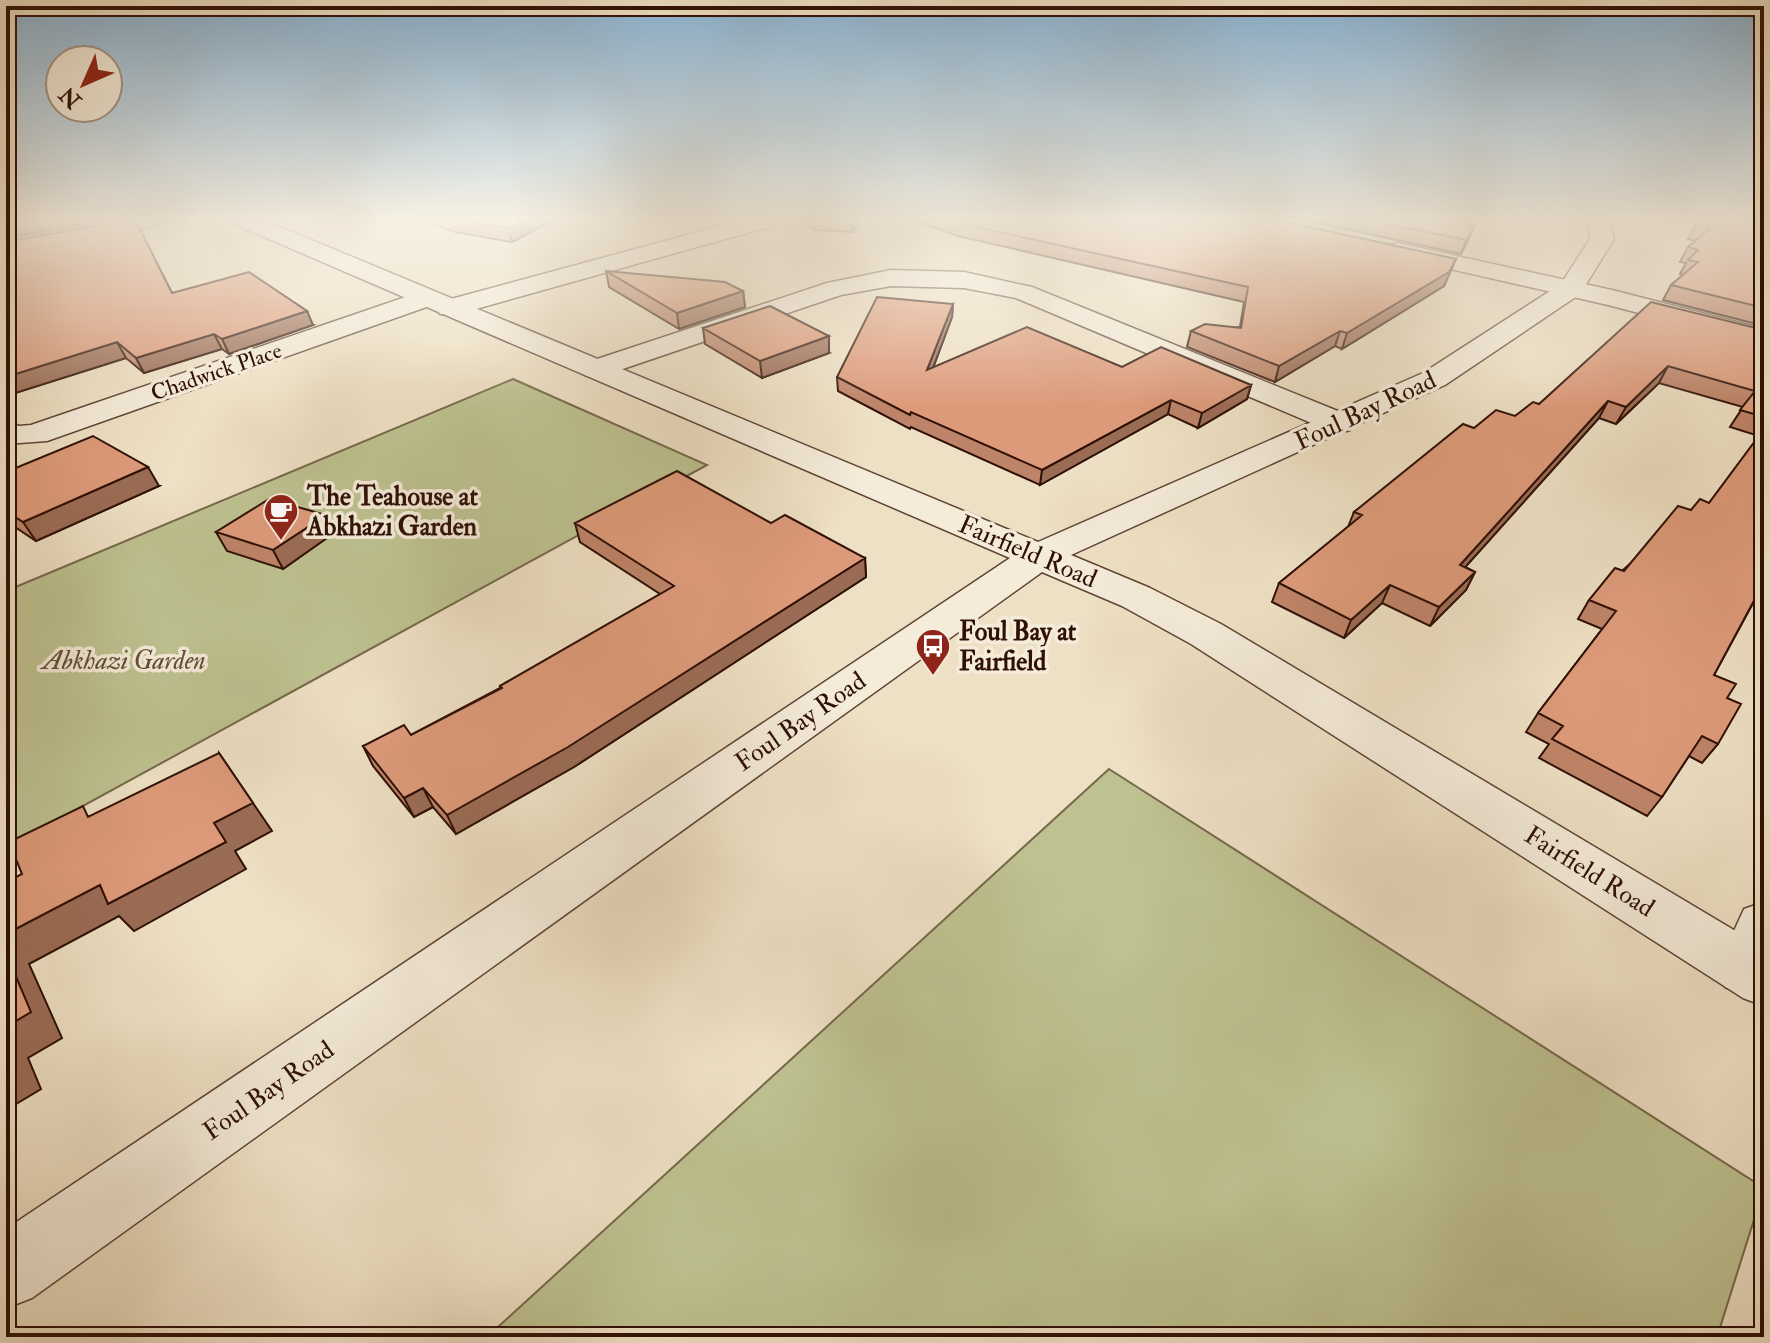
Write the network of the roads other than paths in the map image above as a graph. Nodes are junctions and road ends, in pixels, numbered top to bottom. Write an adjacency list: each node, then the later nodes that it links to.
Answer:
1 (387, 282): 8 (street, Fairfield Road)
2 (522, 282): 8 (street, Chadwick Place)
3 (871, 282): 10 (street)
4 (972, 282): 11 (street)
5 (1538, 282): 7 (street)
6 (1576, 282): 7 (street, Foul Bay Road)
7 (1571, 289): 9 (street); 11 (street, Foul Bay Road)
8 (437, 303): 10 (street, Fairfield Road); 12 (street, Chadwick Place)
9 (1764, 338)
10 (595, 369): 13 (street, Fairfield Road)
11 (1339, 423): 13 (street, Foul Bay Road)
12 (6, 431)
13 (1040, 555): 14 (street, Fairfield Road); 15 (street, Foul Bay Road)
14 (1758, 958)
15 (6, 1272)

